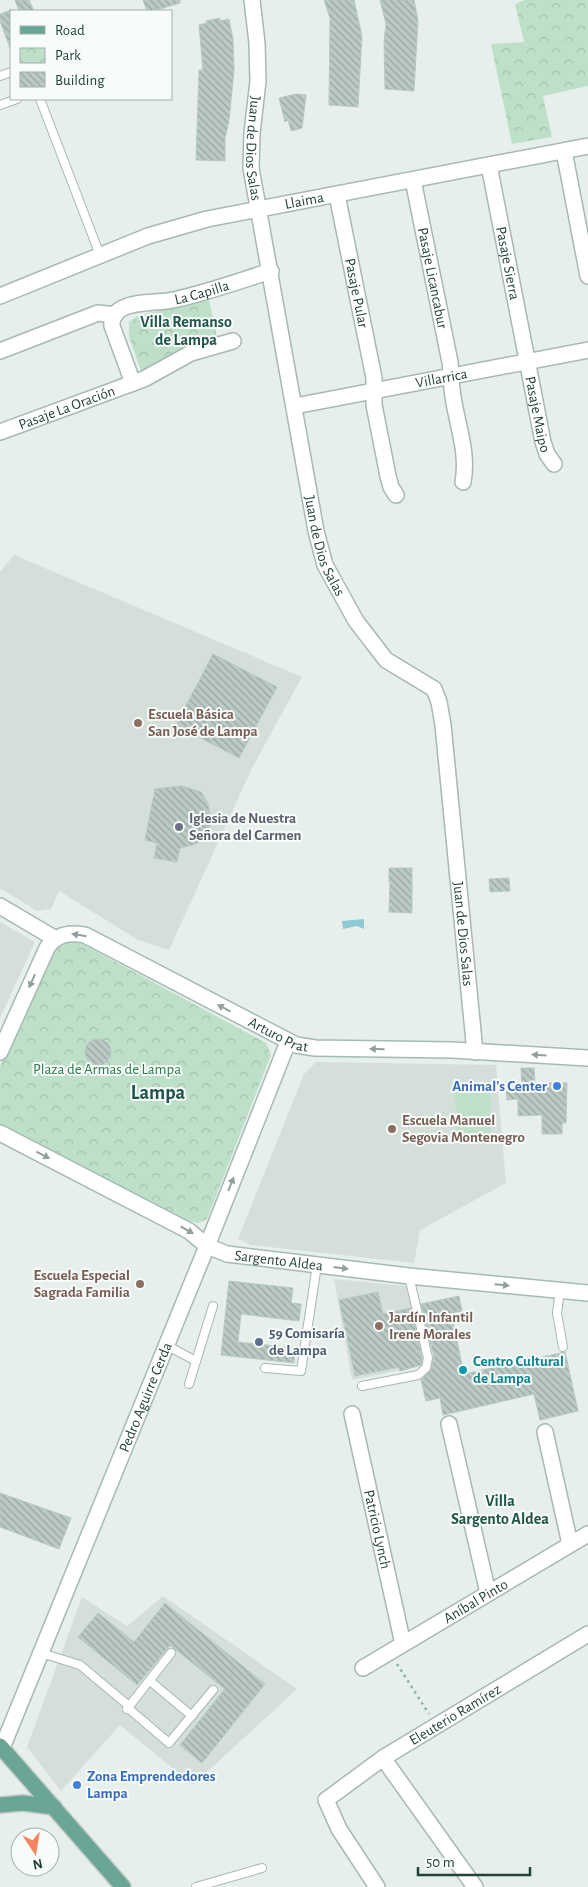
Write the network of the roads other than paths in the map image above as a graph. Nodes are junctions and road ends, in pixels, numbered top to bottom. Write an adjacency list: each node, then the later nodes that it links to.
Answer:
1 (252, 0): 10 (street, Juan de Dios Salas)
2 (14, 100): 4 (lane)
3 (40, 100): 11 (lane)
4 (0, 105)
5 (588, 146): 6 (street, Llaima)
6 (564, 150): 7 (street, Llaima); 13 (street)
7 (489, 165): 8 (street, Llaima); 19 (street, Pasaje Sierra)
8 (414, 180): 9 (street, Llaima); 20 (street, Pasaje Licancabur)
9 (337, 195): 10 (street, Llaima); 22 (street, Pasaje Pular)
10 (260, 210): 11 (street, Llaima); 12 (street, Juan de Dios Salas)
11 (100, 255): 14 (street, Llaima)
12 (271, 271): 15 (street, La Capilla); 23 (street, Juan de Dios Salas)
13 (588, 276)
14 (0, 296)
15 (115, 315): 18 (street); 21 (street)
16 (233, 341): 21 (street, Pasaje La Oración)
17 (588, 350): 19 (street, Villarrica)
18 (0, 351)
19 (528, 361): 20 (street, Villarrica); 25 (street, Pasaje Maipo)
20 (451, 376): 22 (street, Villarrica); 26 (street, Pasaje Licancabur)
21 (133, 383): 24 (street, Pasaje La Oración)
22 (374, 391): 23 (street, Villarrica); 27 (street, Pasaje Pular)
23 (294, 406): 32 (street, Juan de Dios Salas)
24 (0, 432)
25 (554, 464)
26 (464, 482)
27 (396, 495)
28 (0, 906): 29 (street)
29 (54, 938): 30 (street, Arturo Prat, one-way to 29); 31 (street, one-way to 31)
30 (288, 1042): 32 (street, Arturo Prat, one-way to 30); 35 (street, Pedro Aguirre Cerda, one-way to 30)
31 (0, 1052)
32 (476, 1052): 33 (street, Arturo Prat, one-way to 32)
33 (588, 1058)
34 (0, 1132): 35 (street, Sargento Aldea, one-way to 35)
35 (207, 1246): 36 (street, Sargento Aldea); 41 (street, Pedro Aguirre Cerda)
36 (317, 1265): 37 (street, Sargento Aldea, one-way to 37); 44 (lane)
37 (409, 1276): 38 (street, Sargento Aldea, one-way to 38); 46 (lane)
38 (560, 1290): 39 (street, Sargento Aldea); 42 (lane)
39 (588, 1293)
40 (213, 1306): 43 (lane)
41 (166, 1345): 43 (lane); 55 (street, Pedro Aguirre Cerda)
42 (563, 1347)
43 (196, 1361): 45 (lane)
44 (265, 1368)
45 (189, 1384)
46 (362, 1386)
47 (352, 1414): 54 (street, Patricio Lynch)
48 (449, 1424): 52 (street)
49 (545, 1432): 51 (street)
50 (588, 1534): 51 (street, Aníbal Pinto)
51 (570, 1544): 52 (street, Aníbal Pinto)
52 (488, 1594): 54 (street, Aníbal Pinto)
53 (588, 1634): 63 (street, Eleuterio Ramírez)
54 (403, 1644): 57 (street, Aníbal Pinto)
55 (41, 1653): 60 (lane); 62 (street, Pedro Aguirre Cerda)
56 (171, 1653): 58 (lane)
57 (363, 1668)
58 (150, 1681): 60 (lane); 61 (lane)
59 (213, 1690): 61 (lane)
60 (127, 1709): 61 (lane)
61 (192, 1716)
62 (1, 1749): 65 (main road)
63 (383, 1758): 69 (street, Eleuterio Ramírez); 70 (street)
64 (0, 1805): 65 (main road)
65 (54, 1807): 67 (main road)
66 (262, 1868): 68 (lane)
67 (123, 1887)
68 (196, 1887)
69 (377, 1887)
70 (475, 1887)

